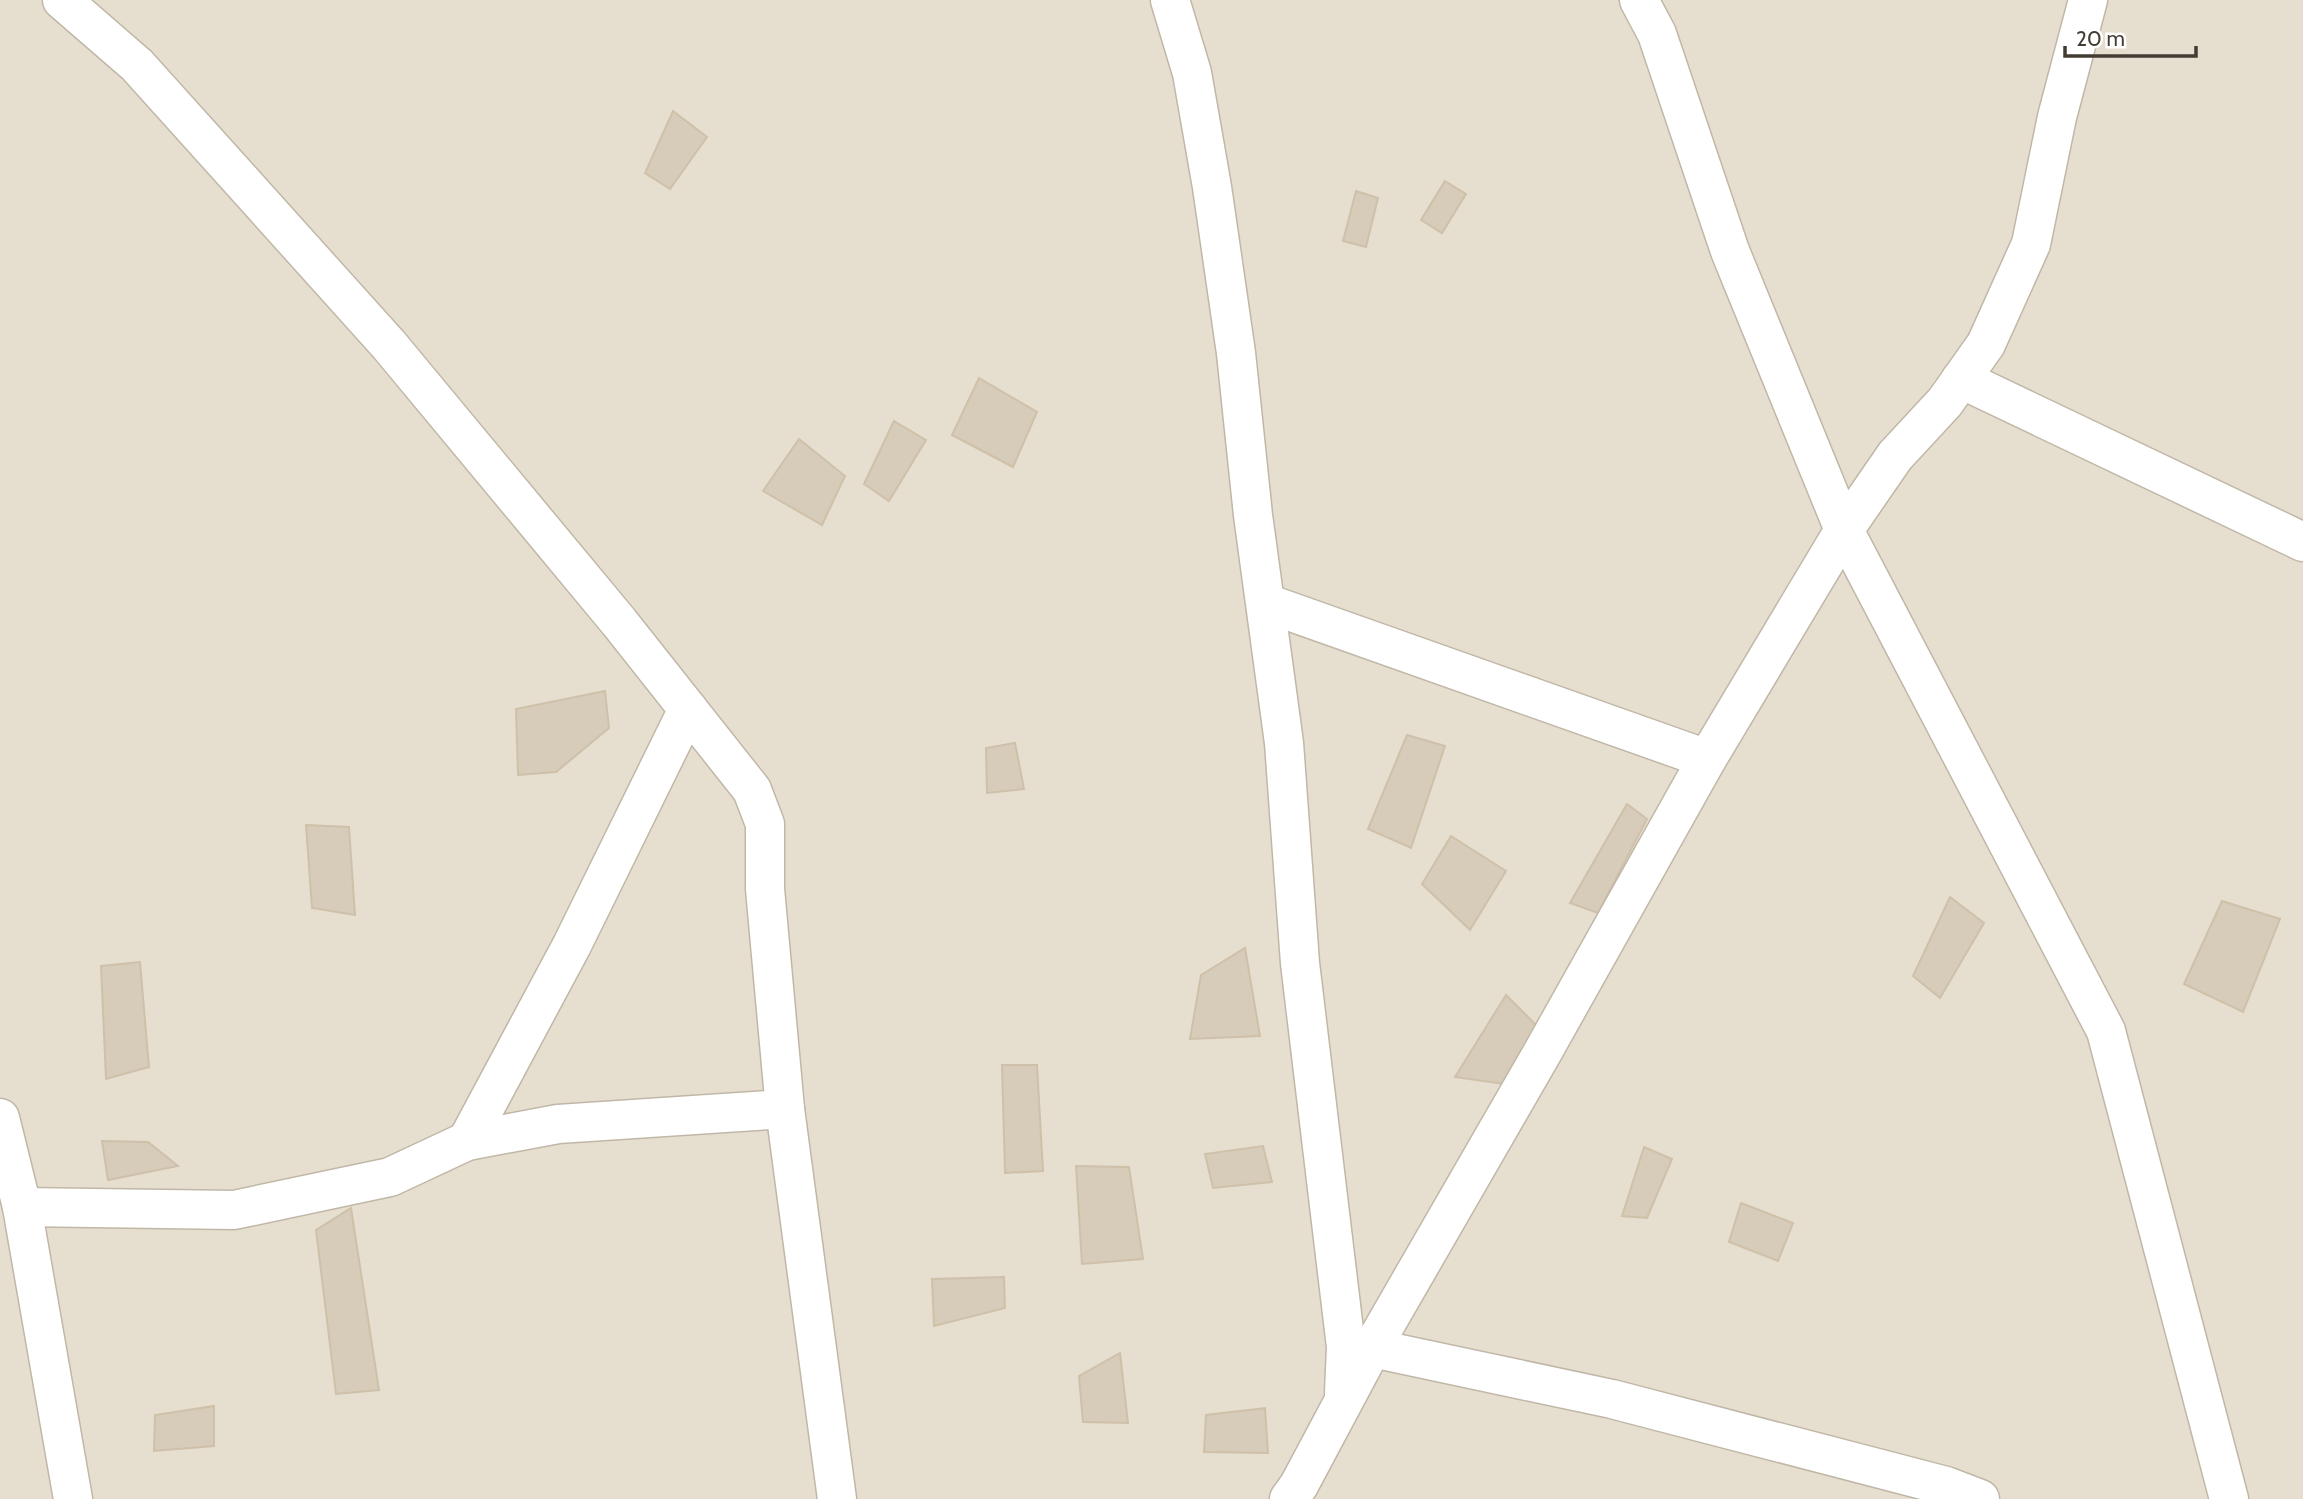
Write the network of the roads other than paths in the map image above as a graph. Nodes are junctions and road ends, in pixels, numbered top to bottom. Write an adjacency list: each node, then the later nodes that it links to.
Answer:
1 (62, 0): 9 (street)
2 (1170, 0): 8 (street)
3 (1639, 0): 6 (street)
4 (2088, 0): 5 (street)
5 (1961, 379): 6 (street); 7 (street)
6 (1844, 530): 10 (street); 21 (street)
7 (2303, 542)
8 (1266, 603): 10 (street); 16 (street)
9 (688, 709): 11 (street); 13 (street)
10 (1707, 759): 15 (street)
11 (785, 1109): 13 (street); 19 (street)
12 (0, 1118): 14 (street)
13 (467, 1141): 14 (street)
14 (22, 1208): 18 (street)
15 (1372, 1348): 16 (street); 17 (street)
16 (1343, 1401): 20 (street)
17 (1955, 1495)
18 (73, 1499)
19 (837, 1499)
20 (1289, 1499)
21 (2229, 1499)

